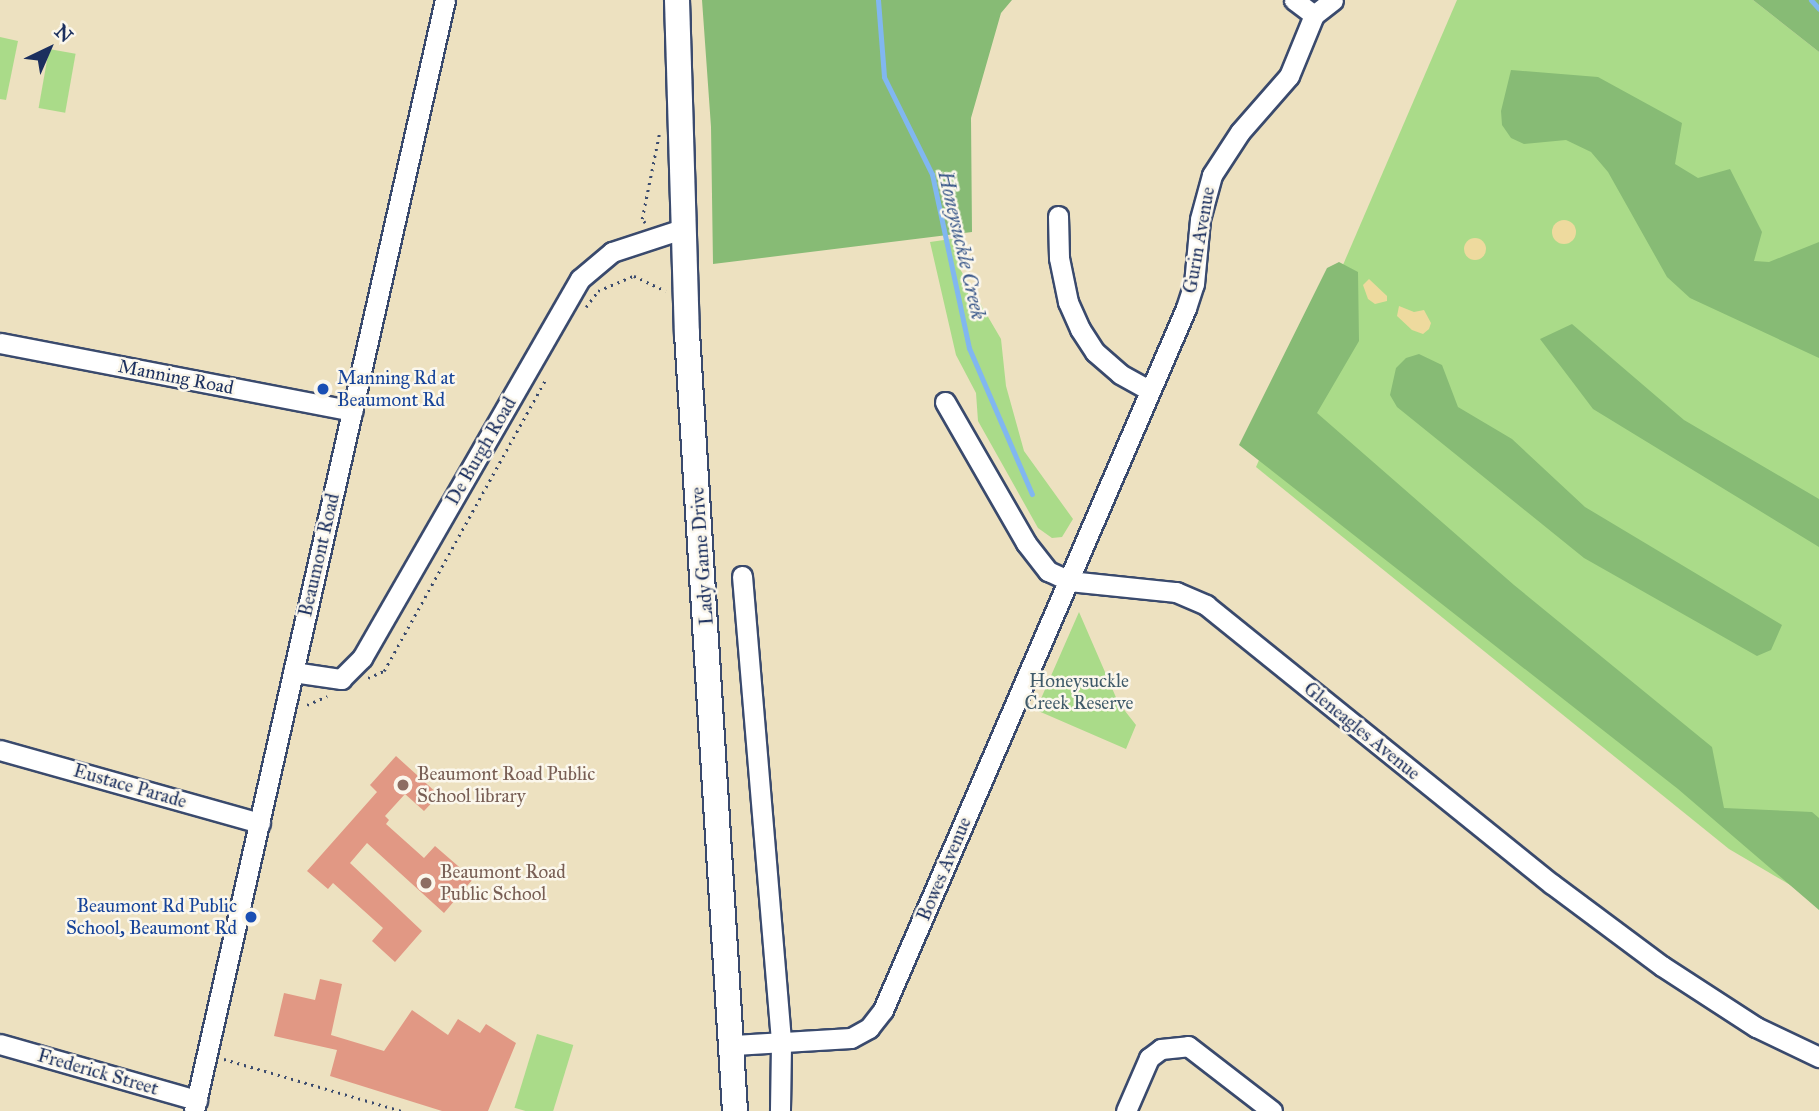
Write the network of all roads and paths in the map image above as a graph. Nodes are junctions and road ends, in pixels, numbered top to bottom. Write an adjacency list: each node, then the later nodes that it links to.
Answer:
1 (445, 0): 16 (street, Beaumont Road)
2 (677, 0): 8 (main road, Lady Game Drive)
3 (1294, 0): 5 (street)
4 (1333, 0): 5 (street, Gurin Avenue)
5 (1314, 15): 14 (street, Gurin Avenue)
6 (662, 124): 9 (path)
7 (1058, 216): 14 (street)
8 (685, 228): 9 (street, De Burgh Road); 24 (main road, Lady Game Drive)
9 (657, 235): 20 (street, De Burgh Road)
10 (671, 295): 11 (path)
11 (585, 309)
12 (0, 343): 16 (street, Manning Road)
13 (547, 376): 17 (path)
14 (1149, 390): 19 (street, Gurin Avenue)
15 (945, 402): 19 (street, Gleneagles Avenue)
16 (352, 411): 20 (street, Beaumont Road)
17 (515, 433)
18 (741, 576): 25 (street, Lady Game Drive)
19 (1069, 581): 25 (street, Bowes Avenue); 27 (street, Gleneagles Avenue)
20 (293, 672): 22 (street, Beaumont Road)
21 (0, 750): 22 (street, Eustace Parade)
22 (260, 823): 26 (street, Beaumont Road)
23 (0, 1044): 28 (street, Frederick Street)
24 (734, 1045): 25 (street, Bowes Avenue); 30 (main road, Lady Game Drive)
25 (781, 1045): 31 (street, Lady Game Drive)
26 (207, 1054): 28 (street, Beaumont Road); 29 (path)
27 (1819, 1057)
28 (196, 1105)
29 (402, 1111)
30 (735, 1111)
31 (780, 1111)
32 (1126, 1111): 33 (street)
33 (1272, 1111)

